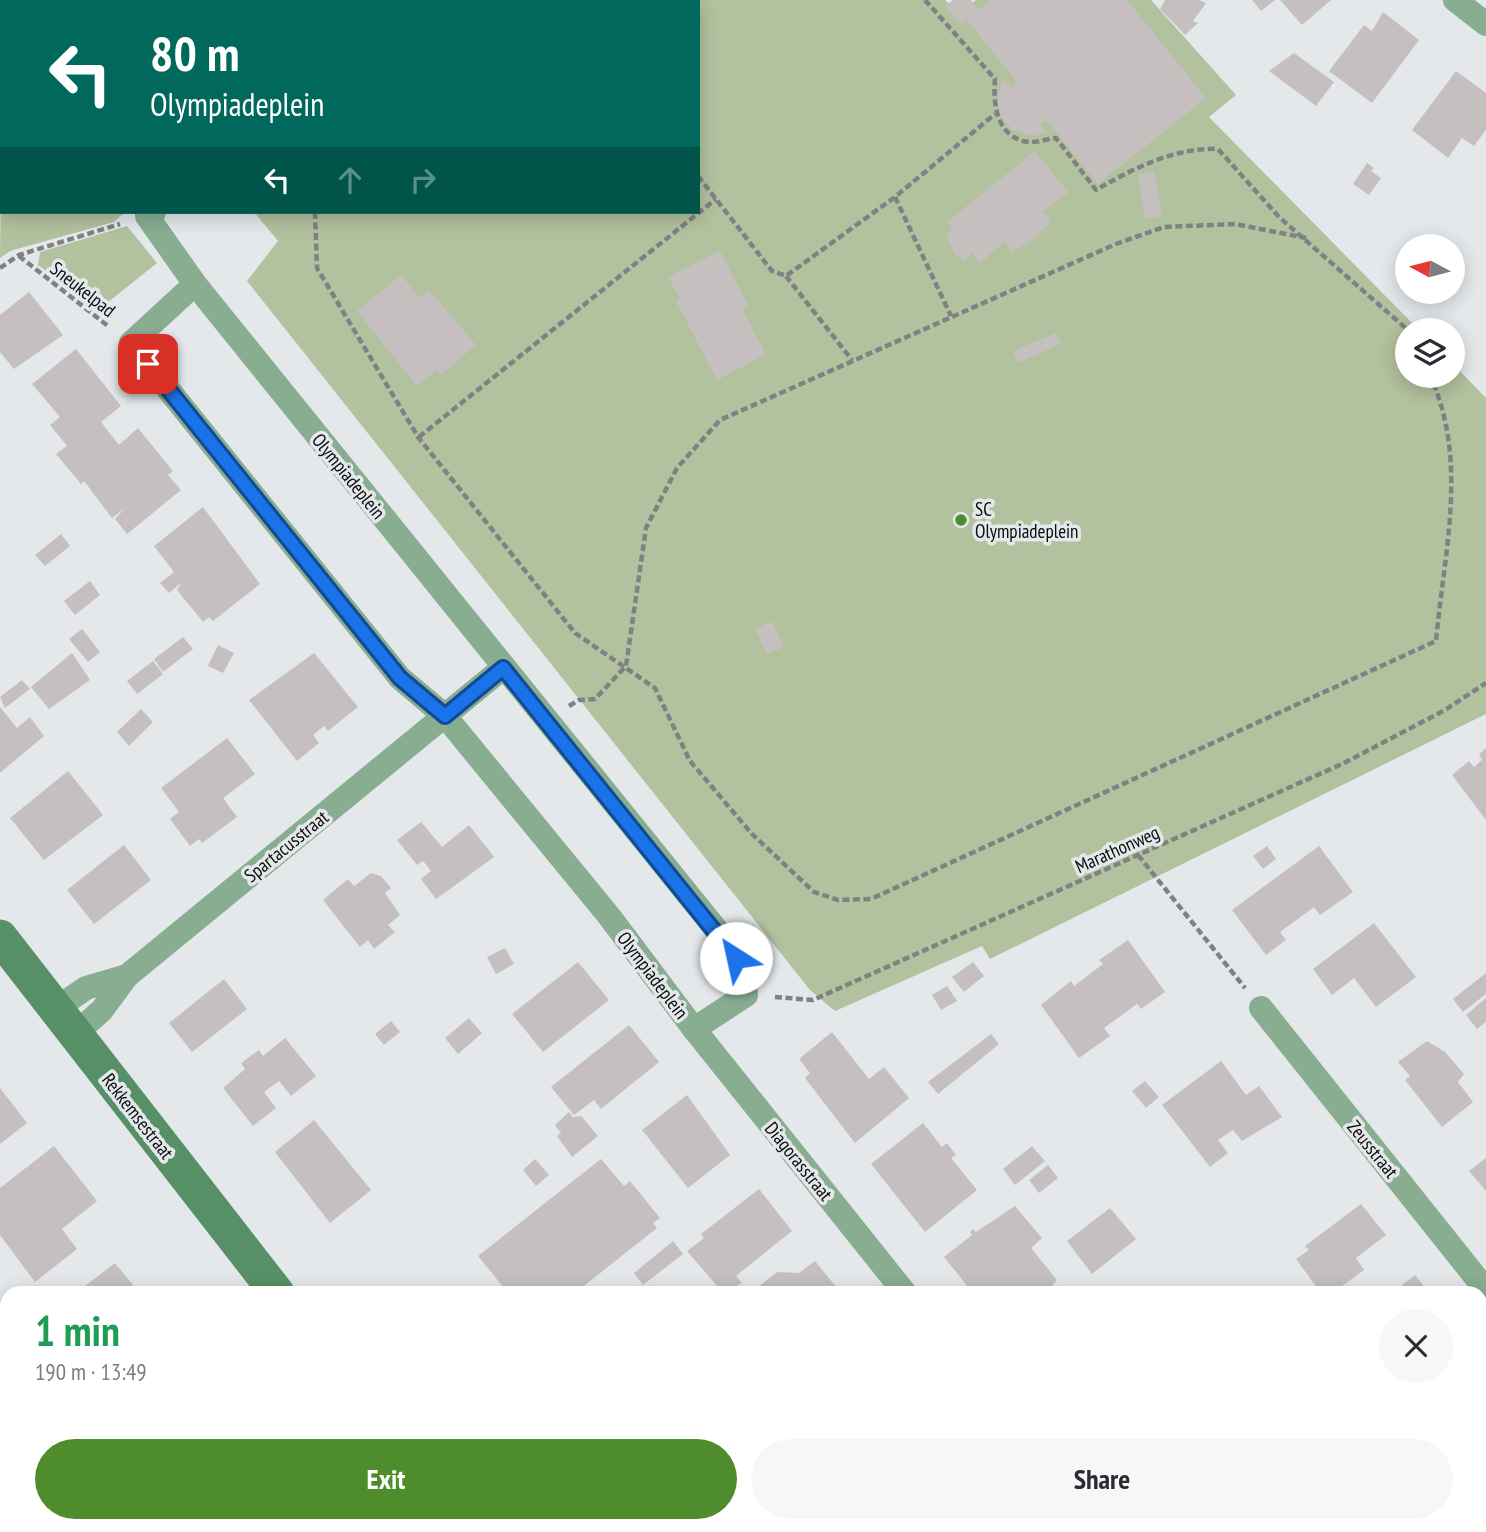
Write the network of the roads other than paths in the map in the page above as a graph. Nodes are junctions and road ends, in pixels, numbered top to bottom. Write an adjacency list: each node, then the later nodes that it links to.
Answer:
1 (1455, 0): 2 (street)
2 (1486, 24)
3 (151, 214): 4 (street, Olympiadeplein)
4 (195, 284): 5 (street, Olympiadeplein); 6 (street, Olympiadeplein)
5 (503, 668): 6 (street); 10 (street, Olympiadeplein)
6 (445, 716): 9 (street, Spartacusstraat); 10 (street, Olympiadeplein)
7 (0, 937): 9 (street, Rekkemsestraat)
8 (1261, 1008): 13 (street, Zeusstraat)
9 (64, 1022): 11 (street, Rekkemsestraat)
10 (694, 1029): 12 (street, Diagorasstraat)
11 (271, 1286)
12 (899, 1286)
13 (1483, 1286)

